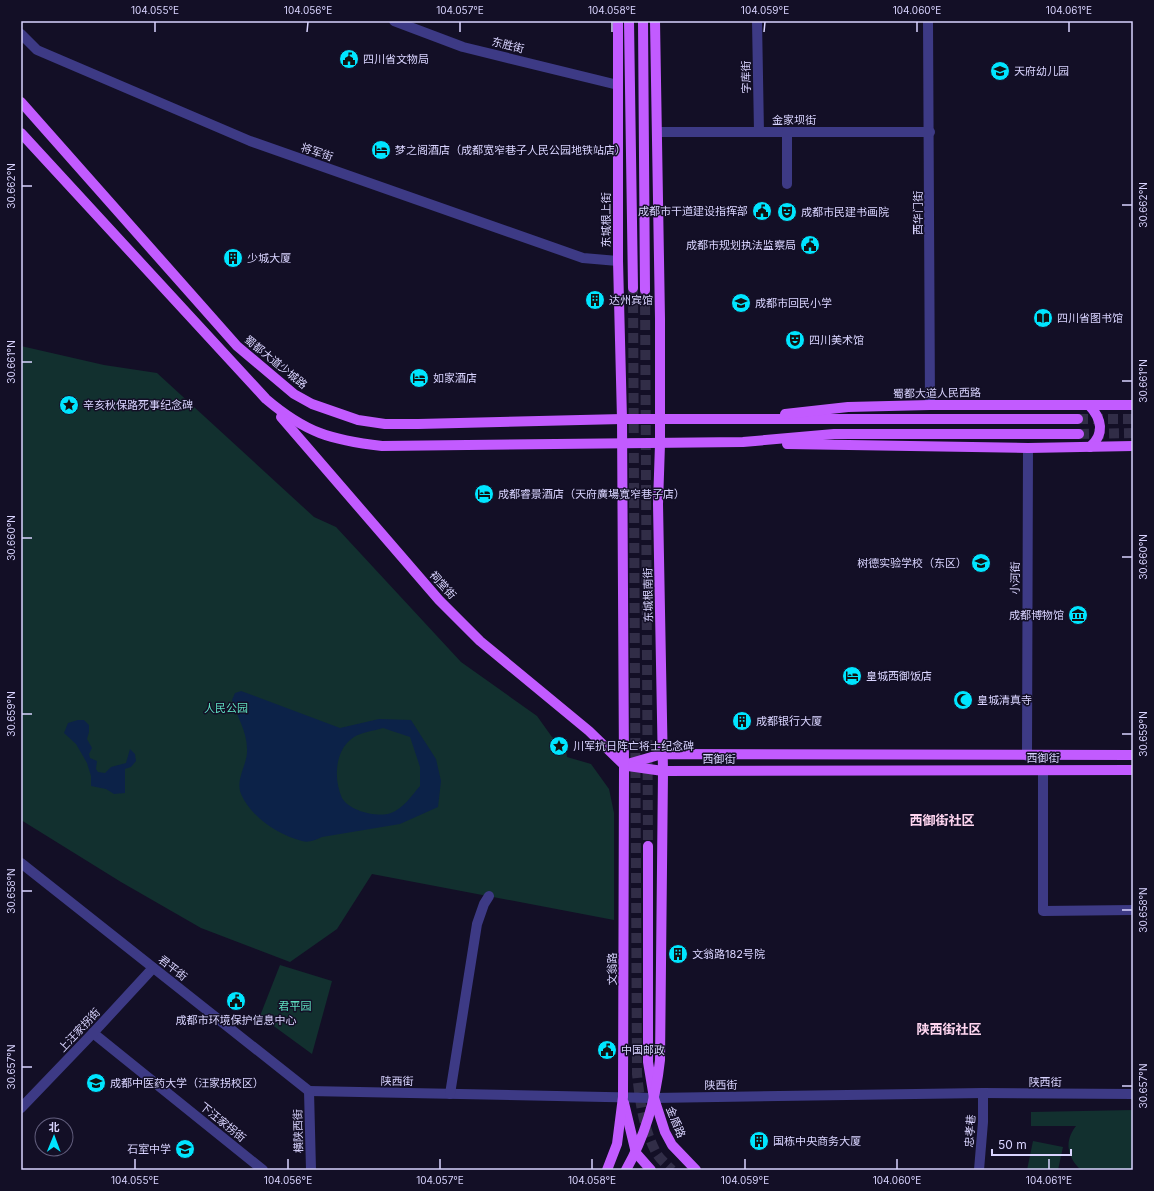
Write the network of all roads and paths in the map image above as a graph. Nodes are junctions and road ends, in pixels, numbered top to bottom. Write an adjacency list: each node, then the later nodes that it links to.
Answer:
1 (394, 21): 9 (street, 东胜街)
2 (618, 21): 9 (main road, 东城根上街)
3 (629, 21): 18 (main road)
4 (642, 21): 19 (main road)
5 (655, 21): 11 (main road)
6 (757, 21): 12 (street, 字库街)
7 (928, 21): 14 (street, 西华门街)
8 (21, 34): 17 (street, 将军街)
9 (618, 85): 17 (main road, 东城根上街)
10 (21, 102): 25 (main road, 蜀都大道少城路)
11 (658, 132): 12 (street, 金家坝街); 26 (main road)
12 (759, 132): 13 (street, 金家坝街)
13 (787, 132): 14 (street, 金家坝街); 16 (street)
14 (930, 132): 21 (street, 西华门街)
15 (21, 133): 20 (main road)
16 (787, 184)
17 (618, 261): 25 (main road, 东城根上街)
18 (633, 288)
19 (645, 290)
20 (266, 399): 30 (main road); 38 (main road, 祠堂街)
21 (930, 404): 22 (main road, 蜀都大道人民西路); 24 (main road, 蜀都大道人民西路)
22 (1089, 405): 23 (main road, 蜀都大道人民西路); 34 (main road)
23 (1133, 405)
24 (743, 418): 26 (main road, 蜀都大道人民西路); 27 (main road, 蜀都大道人民西路)
25 (622, 419): 26 (main road, 蜀都大道人民西路); 30 (main road)
26 (659, 419): 31 (main road, 东城根南街)
27 (1078, 419)
28 (1079, 434): 29 (main road)
29 (743, 442): 31 (main road); 33 (main road)
30 (620, 444): 31 (main road); 38 (main road)
31 (660, 444): 35 (main road, 东城根南街)
32 (1133, 446): 34 (main road)
33 (1028, 448): 34 (main road); 37 (street, 小河街)
34 (1090, 448)
35 (662, 754): 37 (main road, 西御街); 38 (main road, 西御街); 41 (main road, 东城根南街)
36 (1133, 755): 37 (main road, 西御街)
37 (1027, 756)
38 (624, 765): 41 (main road, 西御街); 52 (main road, 文翁路)
39 (1044, 770): 40 (main road, 西御街); 41 (main road, 西御街); 45 (street)
40 (1133, 770)
41 (663, 771): 53 (main road)
42 (648, 846): 53 (main road)
43 (21, 863): 46 (street, 君平街)
44 (489, 896): 50 (street)
45 (1133, 910)
46 (153, 968): 47 (street, 上汪家拐街); 48 (street, 君平街)
47 (93, 1033): 54 (street, 上汪家拐街); 56 (street, 下汪家拐街)
48 (309, 1092): 50 (street, 陕西街); 57 (street, 横陕西街)
49 (984, 1093): 51 (street, 陕西街); 53 (street, 陕西街); 62 (street, 忠孝巷)
50 (450, 1094): 52 (street, 陕西街)
51 (1133, 1094)
52 (623, 1098): 53 (street, 陕西街); 55 (main road); 58 (main road, 文翁路)
53 (654, 1098): 55 (main road); 61 (main road, 金盾路)
54 (21, 1108)
55 (636, 1153): 59 (main road); 60 (main road)
56 (263, 1170)
57 (311, 1170)
58 (607, 1170)
59 (626, 1170)
60 (651, 1170)
61 (696, 1170)
62 (979, 1170)

